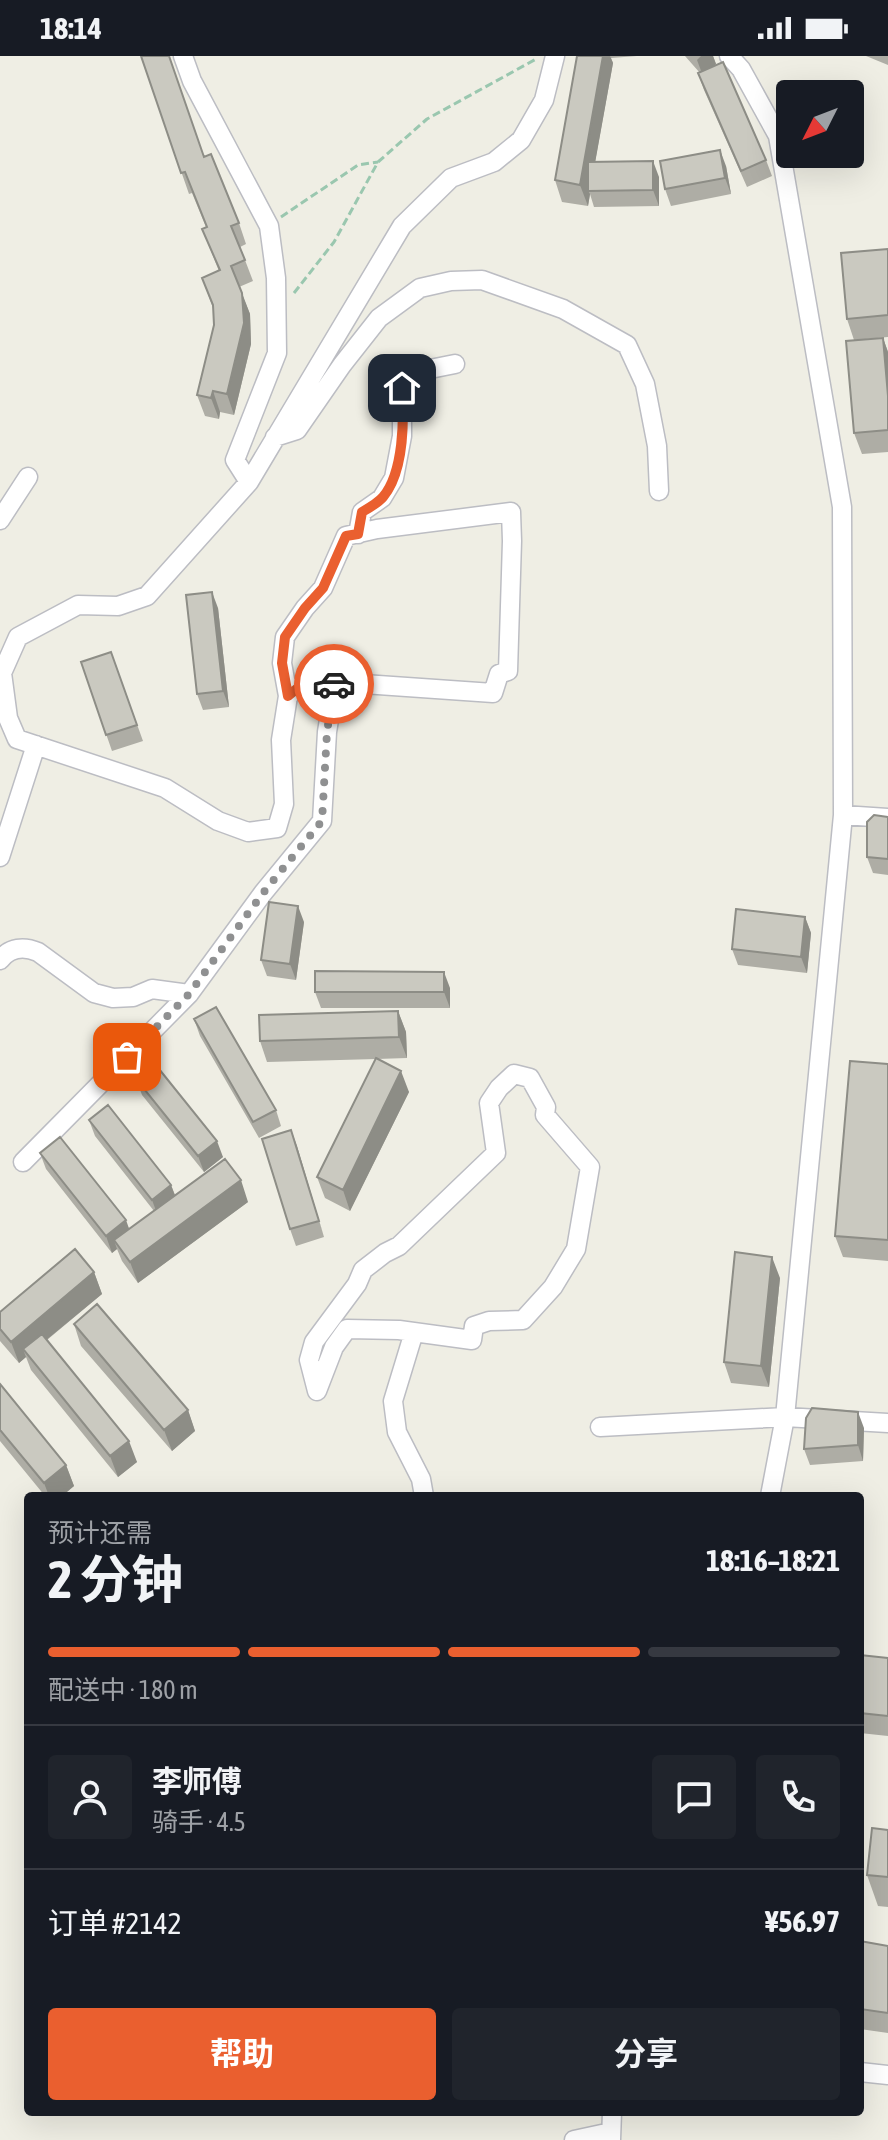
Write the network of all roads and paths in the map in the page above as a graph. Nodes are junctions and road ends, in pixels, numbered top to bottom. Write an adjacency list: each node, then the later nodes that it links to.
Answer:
1 (183, 56): 6 (street)
2 (542, 56): 5 (path)
3 (555, 56): 9 (street)
4 (729, 56): 19 (street)
5 (378, 162): 6 (path); 7 (path)
6 (269, 226): 7 (street)
7 (276, 315): 11 (street)
8 (455, 364): 14 (street)
9 (275, 437): 11 (street); 12 (street)
10 (28, 477): 13 (street)
11 (249, 482): 15 (street)
12 (659, 491)
13 (0, 520)
14 (358, 534): 16 (street); 17 (street)
15 (1, 674): 18 (street)
16 (335, 682): 17 (street); 23 (street)
17 (288, 696): 18 (street)
18 (36, 745): 21 (street)
19 (843, 815): 20 (street); 26 (street)
20 (888, 818)
21 (0, 857)
22 (0, 960): 23 (street)
23 (189, 994): 24 (street)
24 (23, 1162)
25 (414, 1332): 25 (street); 29 (street)
26 (785, 1417): 27 (street); 28 (street); 30 (street)
27 (888, 1423)
28 (600, 1427)
29 (423, 1492)
30 (771, 1492)
31 (864, 2072): 32 (street)
32 (888, 2075)
33 (612, 2116): 34 (street)
34 (611, 2136): 35 (street)
35 (574, 2140)

